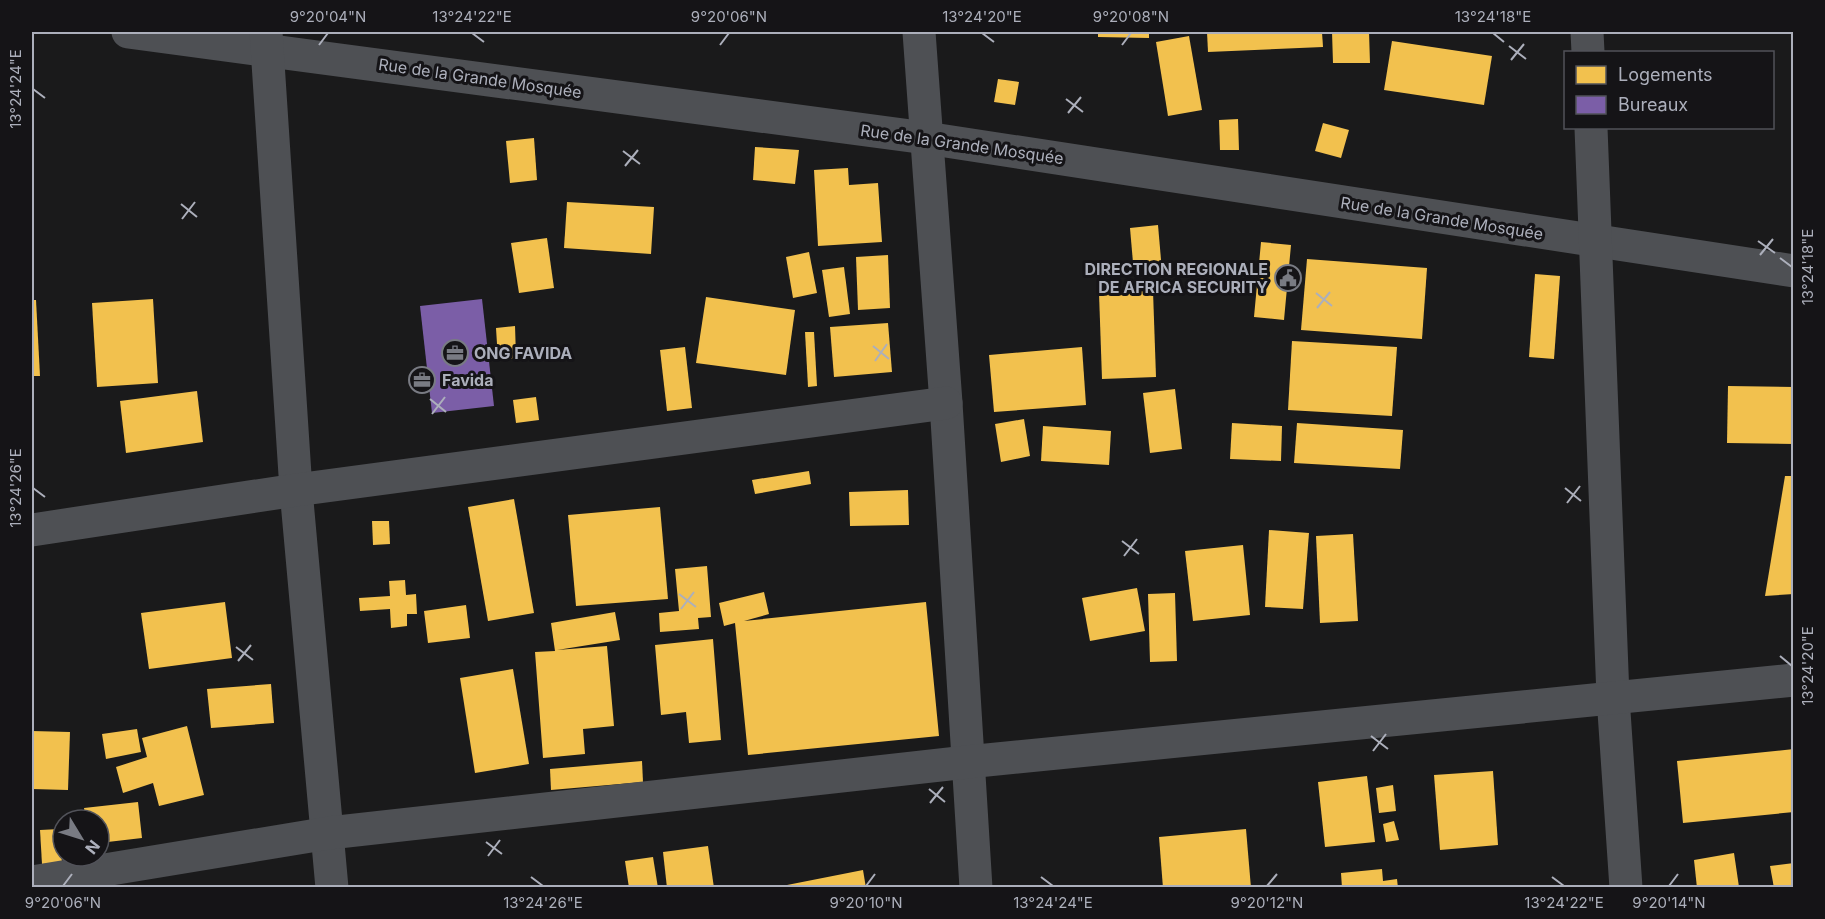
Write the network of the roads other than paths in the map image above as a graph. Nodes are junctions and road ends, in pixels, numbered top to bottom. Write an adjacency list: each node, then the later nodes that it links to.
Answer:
1 (128, 32): 4 (street, Rue de la Grande Mosquée)
2 (919, 32): 7 (street)
3 (1587, 32): 5 (street)
4 (266, 40): 7 (street, Rue de la Grande Mosquée); 11 (street)
5 (1588, 51)
6 (1591, 129): 8 (street)
7 (926, 138): 8 (street, Rue de la Grande Mosquée); 10 (street)
8 (1595, 242): 9 (street, Rue de la Grande Mosquée); 14 (street)
9 (1794, 271)
10 (946, 402): 11 (street); 15 (street)
11 (296, 490): 12 (street); 16 (street)
12 (32, 530)
13 (1794, 680): 14 (street)
14 (1613, 697): 15 (street); 20 (street)
15 (967, 762): 16 (street); 19 (street)
16 (329, 833): 17 (street); 18 (street)
17 (32, 882)
18 (332, 888)
19 (976, 888)
20 (1626, 888)

